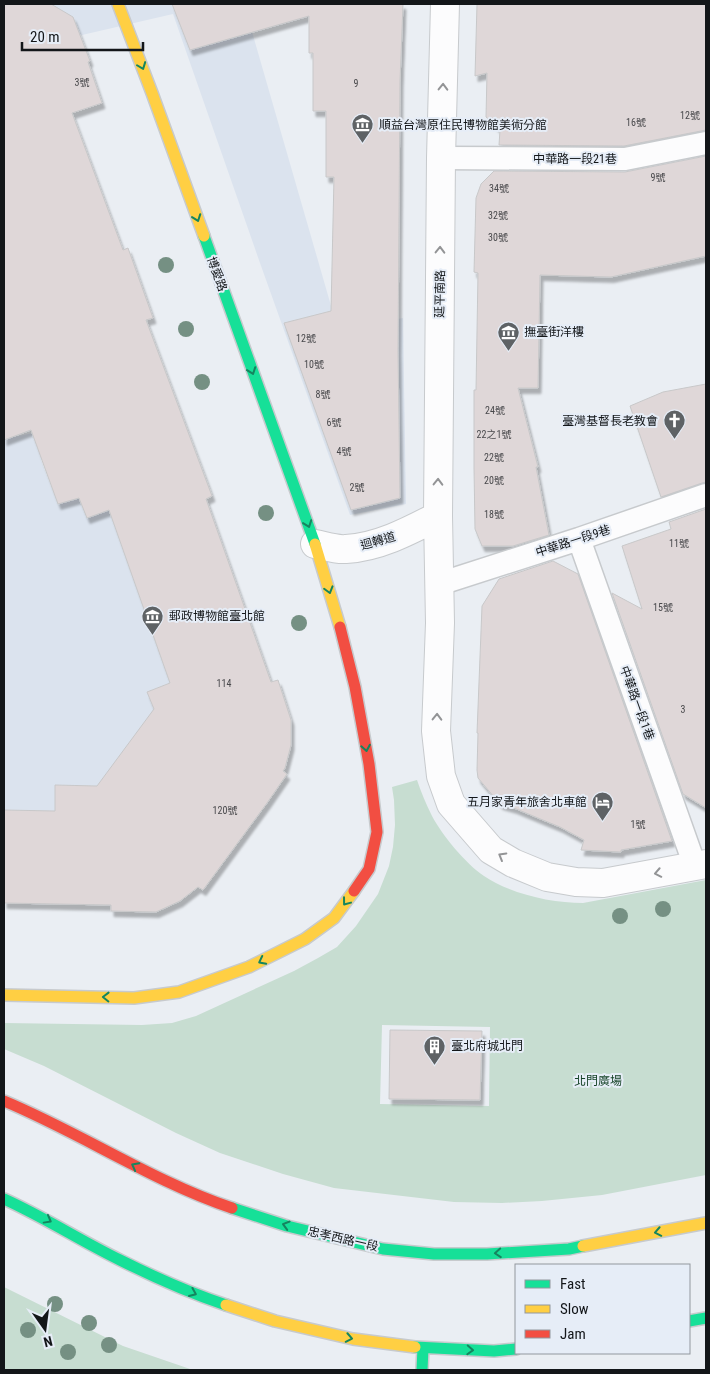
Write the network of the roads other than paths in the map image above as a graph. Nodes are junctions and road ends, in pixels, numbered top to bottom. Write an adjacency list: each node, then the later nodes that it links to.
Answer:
1 (118, 4): 8 (main road, 博愛路, one-way to 8)
2 (445, 4): 4 (street, 延平南路, one-way to 2)
3 (706, 143): 4 (lane, 中華路一段21巷)
4 (441, 158): 6 (street, 延平南路, one-way to 4)
5 (706, 495): 7 (lane, 中華路一段9巷)
6 (438, 516): 8 (street, 迴轉道); 9 (street, 延平南路)
7 (579, 540): 9 (lane, 中華路一段9巷); 10 (lane, 中華路一段1巷)
8 (315, 544): 11 (main road, 博愛路, one-way to 11)
9 (439, 584): 10 (street, 延平南路, one-way to 9)
10 (701, 865)
11 (4, 995)
12 (4, 1101): 14 (main road, 忠孝西路一段, one-way to 12)
13 (4, 1199): 17 (main road, one-way to 17)
14 (706, 1223)
15 (706, 1318): 16 (main road)
16 (690, 1321)
17 (423, 1348): 18 (main road, one-way to 18); 19 (main road)
18 (515, 1349)
19 (422, 1370)

